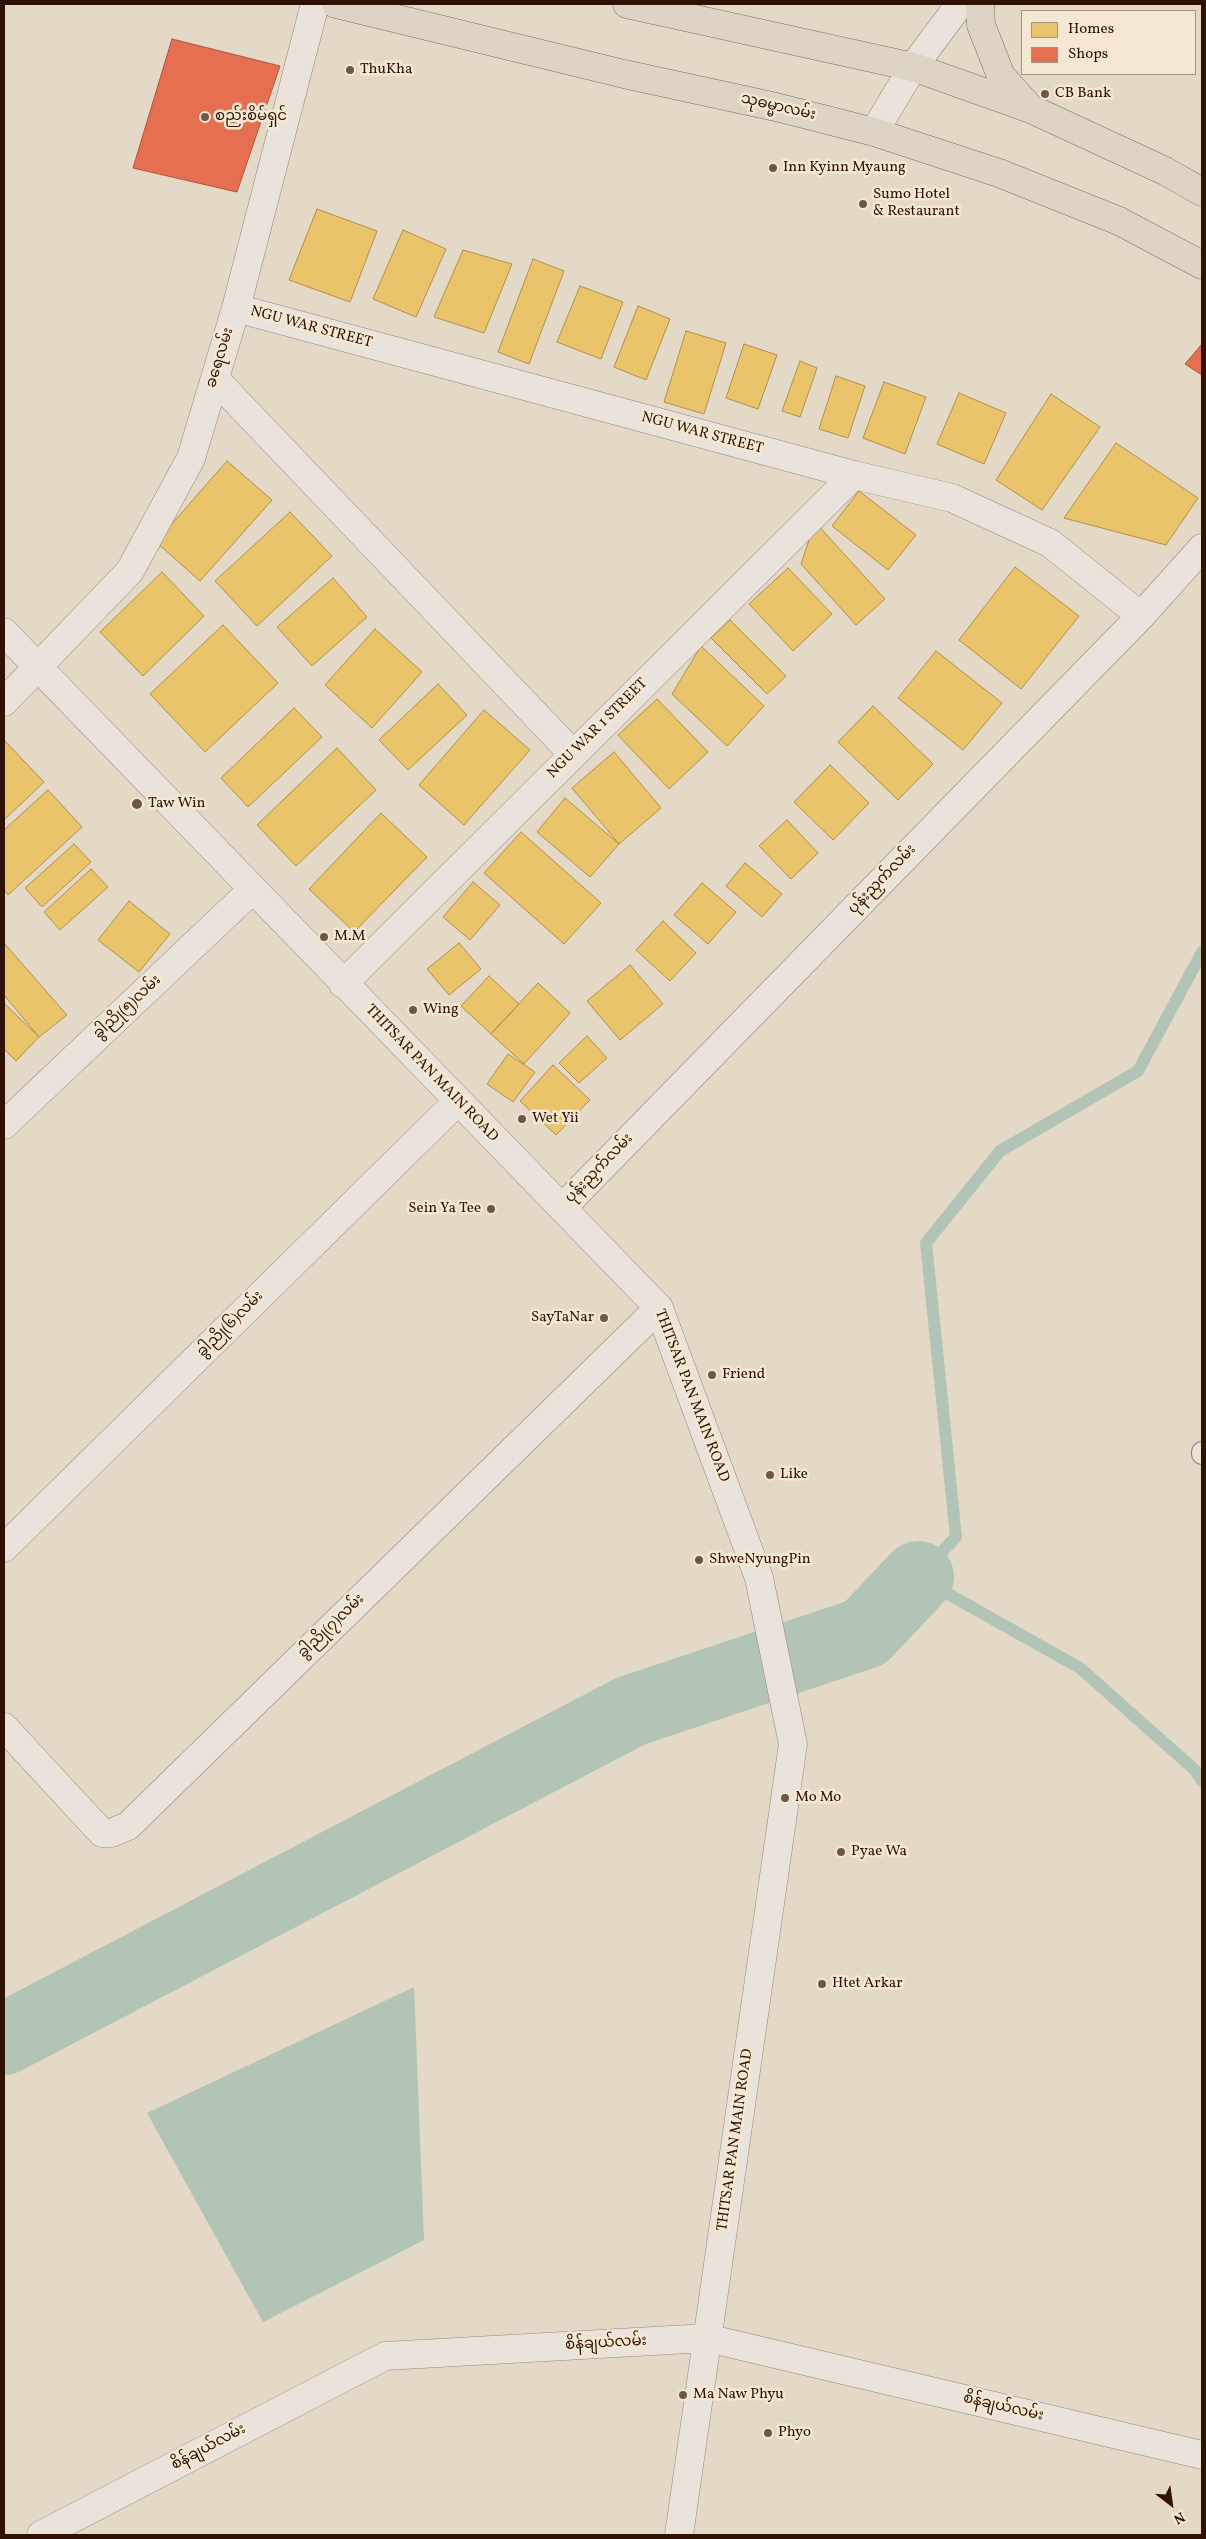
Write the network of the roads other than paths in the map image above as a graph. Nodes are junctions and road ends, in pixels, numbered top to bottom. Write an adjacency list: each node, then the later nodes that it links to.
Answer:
1 (315, 4): 11 (street, ခရေလမ်း)
2 (336, 4): 8 (main road, သုဓမ္မာလမ်း)
3 (627, 4): 6 (main road)
4 (960, 4): 6 (street)
5 (980, 4): 7 (main road)
6 (913, 67): 7 (main road); 8 (street)
7 (1032, 110): 9 (main road)
8 (874, 132): 10 (main road, သုဓမ္မာလမ်း)
9 (1202, 192)
10 (1202, 264)
11 (236, 308): 12 (street, ခရေလမ်း); 13 (street, NGU WAR STREET)
12 (214, 379): 17 (street, ခရေလမ်း); 19 (street)
13 (854, 476): 15 (street, NGU WAR STREET); 19 (street, NGU WAR 1 STREET)
14 (1202, 548): 15 (street, ပုန်းညှက်လမ်း)
15 (1141, 616): 24 (street, ပုန်းညှက်လမ်း)
16 (4, 632): 17 (street, THITSAR PAN MAIN ROAD)
17 (38, 669): 18 (street, ခရေလမ်း); 20 (street, THITSAR PAN MAIN ROAD)
18 (4, 702)
19 (572, 753): 21 (street, NGU WAR 1 STREET)
20 (252, 890): 21 (street, THITSAR PAN MAIN ROAD); 23 (street, ခွါညို(၅)လမ်း)
21 (343, 984): 22 (street, THITSAR PAN MAIN ROAD)
22 (458, 1101): 24 (street, THITSAR PAN MAIN ROAD); 26 (street, ခွါညို(၆)လမ်း)
23 (4, 1125)
24 (562, 1208): 25 (street, THITSAR PAN MAIN ROAD)
25 (659, 1308): 27 (street, ခွါညို(၇)လမ်း); 28 (street, THITSAR PAN MAIN ROAD)
26 (4, 1548)
27 (4, 1728)
28 (707, 2338): 29 (street, စိန်ချယ်လမ်း); 30 (street, စိန်ချယ်လမ်း); 31 (street, THITSAR PAN MAIN ROAD)
29 (1202, 2455)
30 (41, 2535)
31 (679, 2535)

